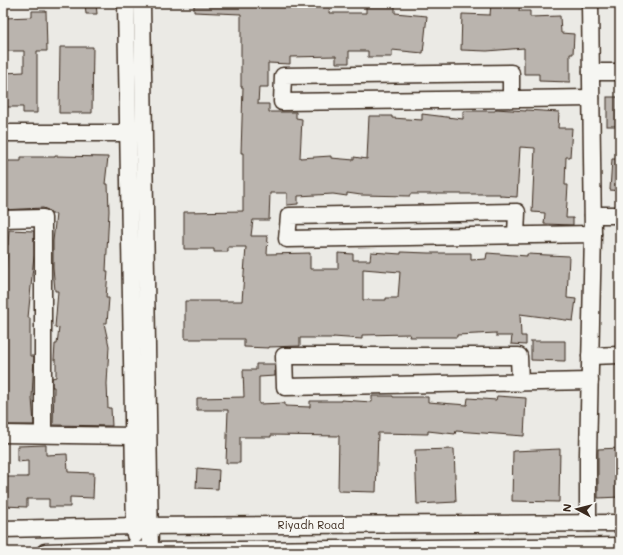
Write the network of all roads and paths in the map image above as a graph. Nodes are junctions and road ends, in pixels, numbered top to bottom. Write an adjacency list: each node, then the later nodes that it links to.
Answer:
1 (126, 3): 9 (street)
2 (142, 3): 24 (street)
3 (590, 3): 4 (street)
4 (591, 72): 5 (street); 6 (street)
5 (620, 72)
6 (591, 98): 7 (street); 10 (street)
7 (511, 99): 7 (street)
8 (3, 133): 9 (street)
9 (128, 133): 21 (street)
10 (593, 215): 11 (street); 13 (street)
11 (620, 215)
12 (3, 219): 20 (street)
13 (593, 234): 14 (street); 16 (street)
14 (516, 235): 14 (street)
15 (620, 355): 16 (street)
16 (590, 356): 17 (street)
17 (590, 381): 18 (street); 22 (street)
18 (520, 383): 18 (street)
19 (3, 434): 20 (street)
20 (43, 434): 21 (street)
21 (133, 436): 24 (street)
22 (588, 523): 23 (street, Riyadh Road); 24 (street, Riyadh Road)
23 (620, 523)
24 (143, 526): 25 (street, Riyadh Road); 28 (street)
25 (3, 529)
26 (620, 546): 27 (street)
27 (451, 550): 29 (street)
28 (142, 551): 29 (street); 31 (street)
29 (218, 551)
30 (45, 552): 31 (street)
31 (76, 552)

